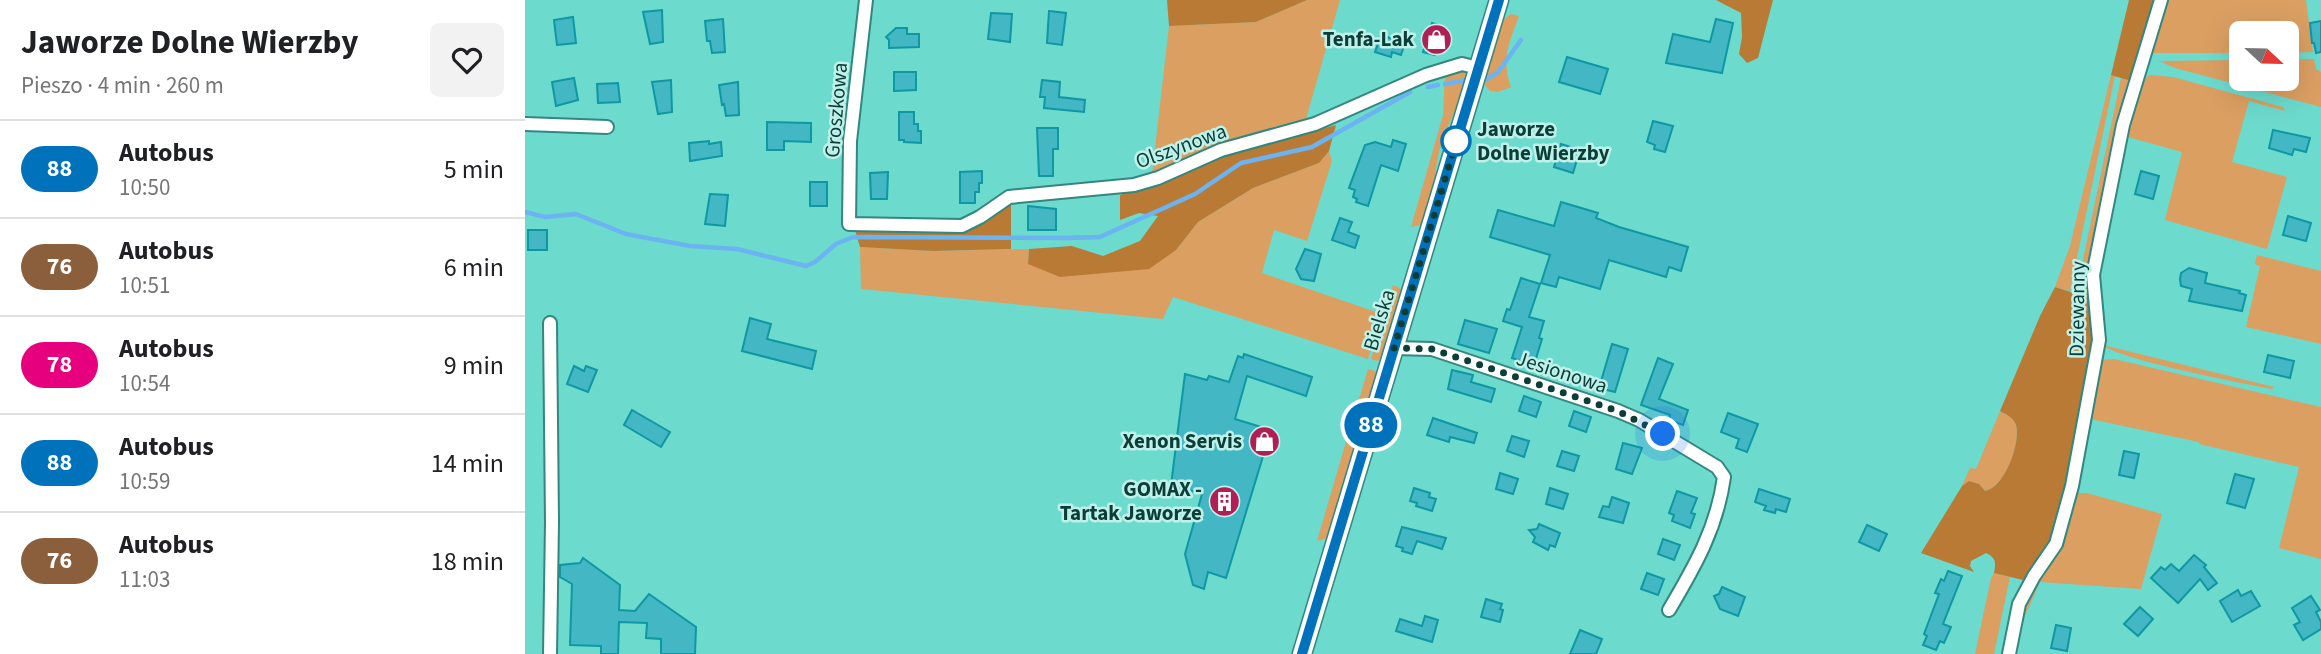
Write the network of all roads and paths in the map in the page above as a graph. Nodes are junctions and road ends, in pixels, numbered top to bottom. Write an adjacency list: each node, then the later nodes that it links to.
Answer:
1 (866, 0): 7 (street, Groszkowa)
2 (1499, 0): 4 (main road, Bielska)
3 (2161, 0): 13 (street, Dziewanny)
4 (1478, 68): 7 (street, Olszynowa); 9 (main road, Bielska)
5 (525, 124): 6 (street)
6 (607, 127)
7 (849, 224)
8 (550, 323): 11 (street)
9 (1394, 348): 10 (street, Jesionowa); 12 (main road, Bielska)
10 (1669, 610)
11 (550, 654)
12 (1302, 654)
13 (2009, 654)

